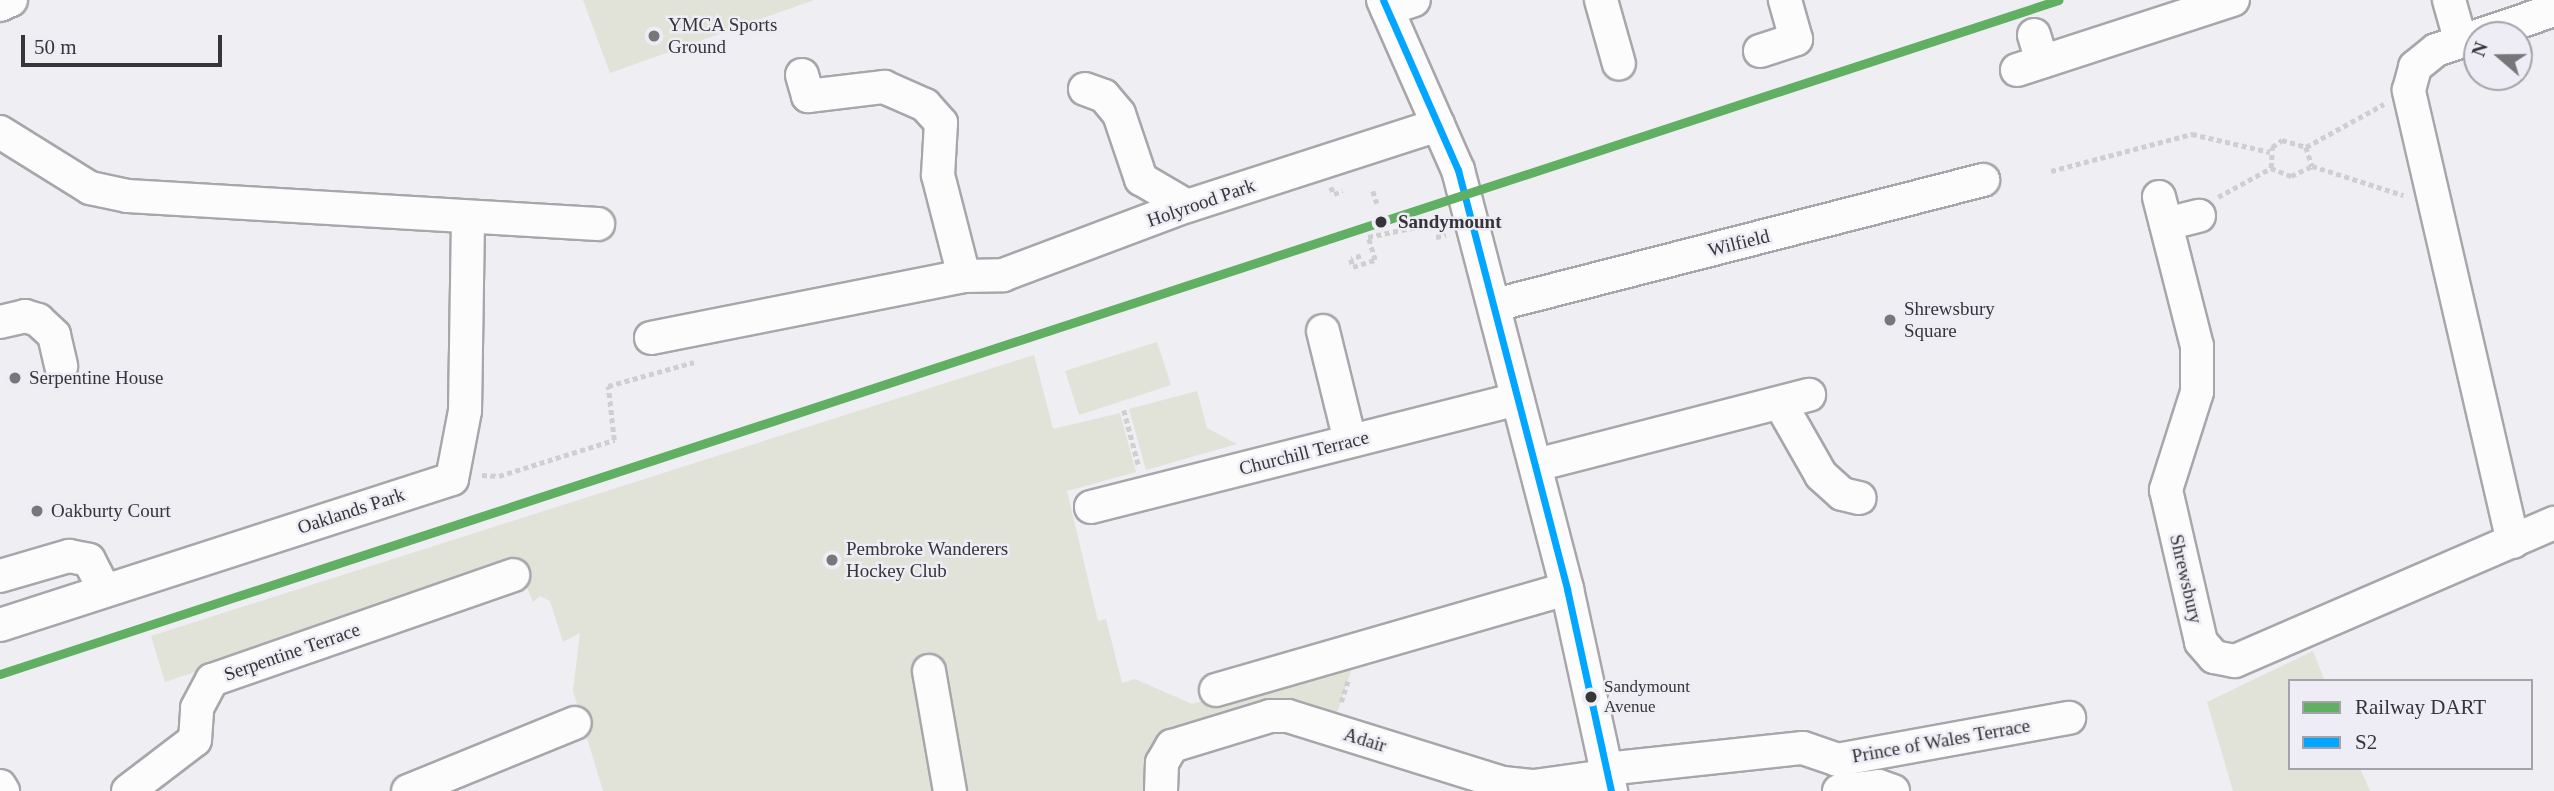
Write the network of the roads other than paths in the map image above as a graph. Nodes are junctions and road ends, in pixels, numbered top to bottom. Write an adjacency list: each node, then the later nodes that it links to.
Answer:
1 (11, 0): 7 (street)
2 (1601, 0): 12 (street)
3 (1785, 0): 10 (street)
4 (2233, 0): 11 (street)
5 (2449, 0): 9 (street)
6 (1395, 3): 15 (street)
7 (0, 5)
8 (2554, 10): 9 (street)
9 (2460, 39): 34 (street)
10 (1760, 51)
11 (2031, 55)
12 (1619, 64)
13 (802, 75): 22 (street)
14 (1085, 89): 18 (street)
15 (1438, 125): 18 (street, Holyrood Park); 23 (street)
16 (0, 132): 20 (street)
17 (1983, 180): 23 (street, Wilfield)
18 (1187, 206): 22 (street, Holyrood Park)
19 (2204, 209): 34 (street, Shrewsbury)
20 (468, 218): 21 (street); 38 (street, Oaklands Park)
21 (598, 223)
22 (964, 276): 26 (street, Holyrood Park)
23 (1495, 305): 28 (street)
24 (0, 322): 27 (street)
25 (1323, 331): 29 (street)
26 (651, 338)
27 (61, 366)
28 (1518, 399): 29 (street, Churchill Terrace); 30 (street)
29 (1350, 441): 32 (street, Churchill Terrace)
30 (1536, 465): 31 (street); 37 (street)
31 (1860, 498)
32 (1091, 508)
33 (2554, 523): 34 (street, Shrewsbury)
34 (2513, 542)
35 (513, 575): 47 (street, Serpentine Terrace)
36 (0, 576): 38 (street)
37 (1567, 589): 41 (street); 44 (street)
38 (104, 590): 39 (street, Oaklands Park)
39 (0, 625)
40 (929, 671): 49 (street)
41 (1216, 690)
42 (2069, 718): 44 (street, Prince of Wales Terrace)
43 (575, 723): 48 (street)
44 (1608, 779): 50 (street, Adair)
45 (0, 786): 46 (street)
46 (3, 791)
47 (128, 791)
48 (408, 791)
49 (950, 791)
50 (1161, 791)
51 (1839, 791): 52 (street)
52 (1894, 791)

